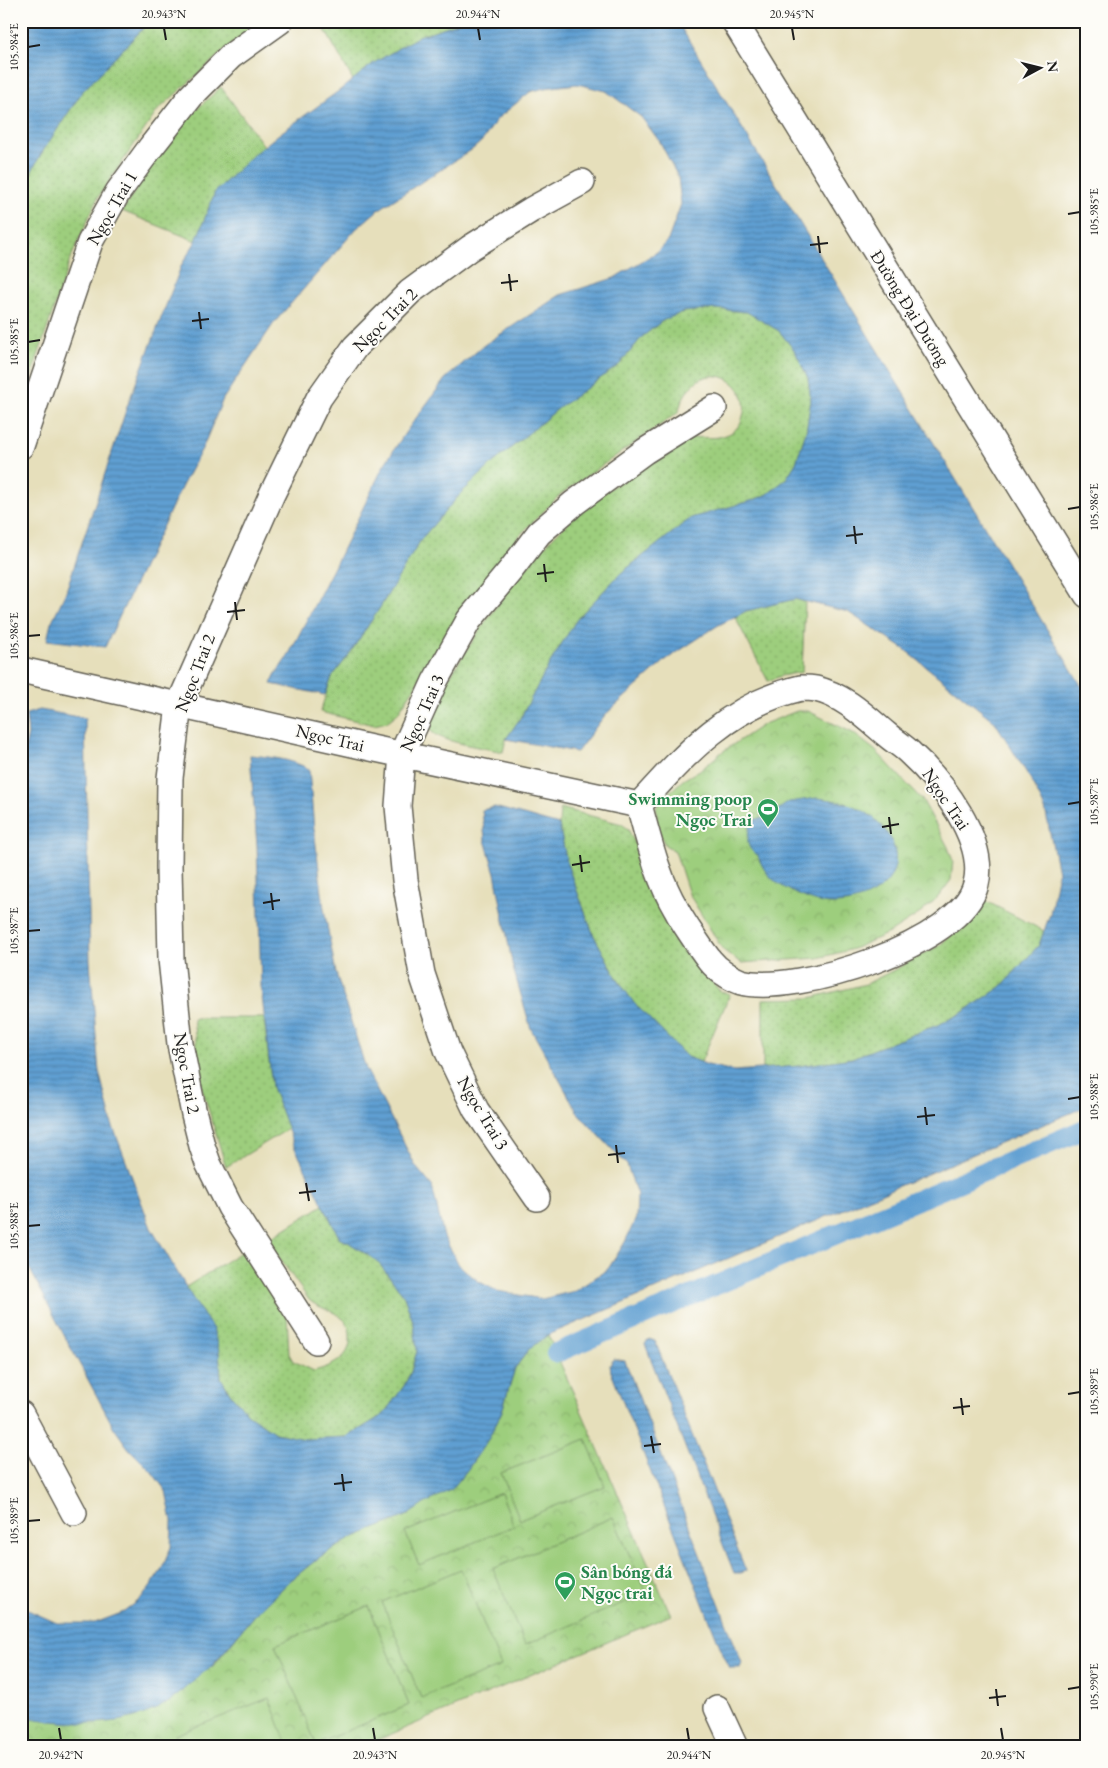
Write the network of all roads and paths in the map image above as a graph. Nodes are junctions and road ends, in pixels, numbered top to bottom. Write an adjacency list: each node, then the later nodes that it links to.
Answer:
1 (280, 21): 5 (street, Ngọc Trai 1)
2 (734, 21): 6 (street, Đường Đại Dương)
3 (582, 182): 8 (street, Ngọc Trai 2)
4 (714, 408): 9 (street, Ngọc Trai 3)
5 (21, 446)
6 (1087, 595)
7 (21, 670): 8 (street, Ngọc Trai)
8 (178, 705): 9 (street, Ngọc Trai); 12 (street, Ngọc Trai 2)
9 (402, 754): 10 (street, Ngọc Trai); 11 (street, Ngọc Trai 3)
10 (640, 805): 10 (street, Ngọc Trai)
11 (537, 1198)
12 (316, 1341)
13 (21, 1414): 14 (street)
14 (74, 1513)
15 (717, 1708): 16 (street)
16 (735, 1747)

